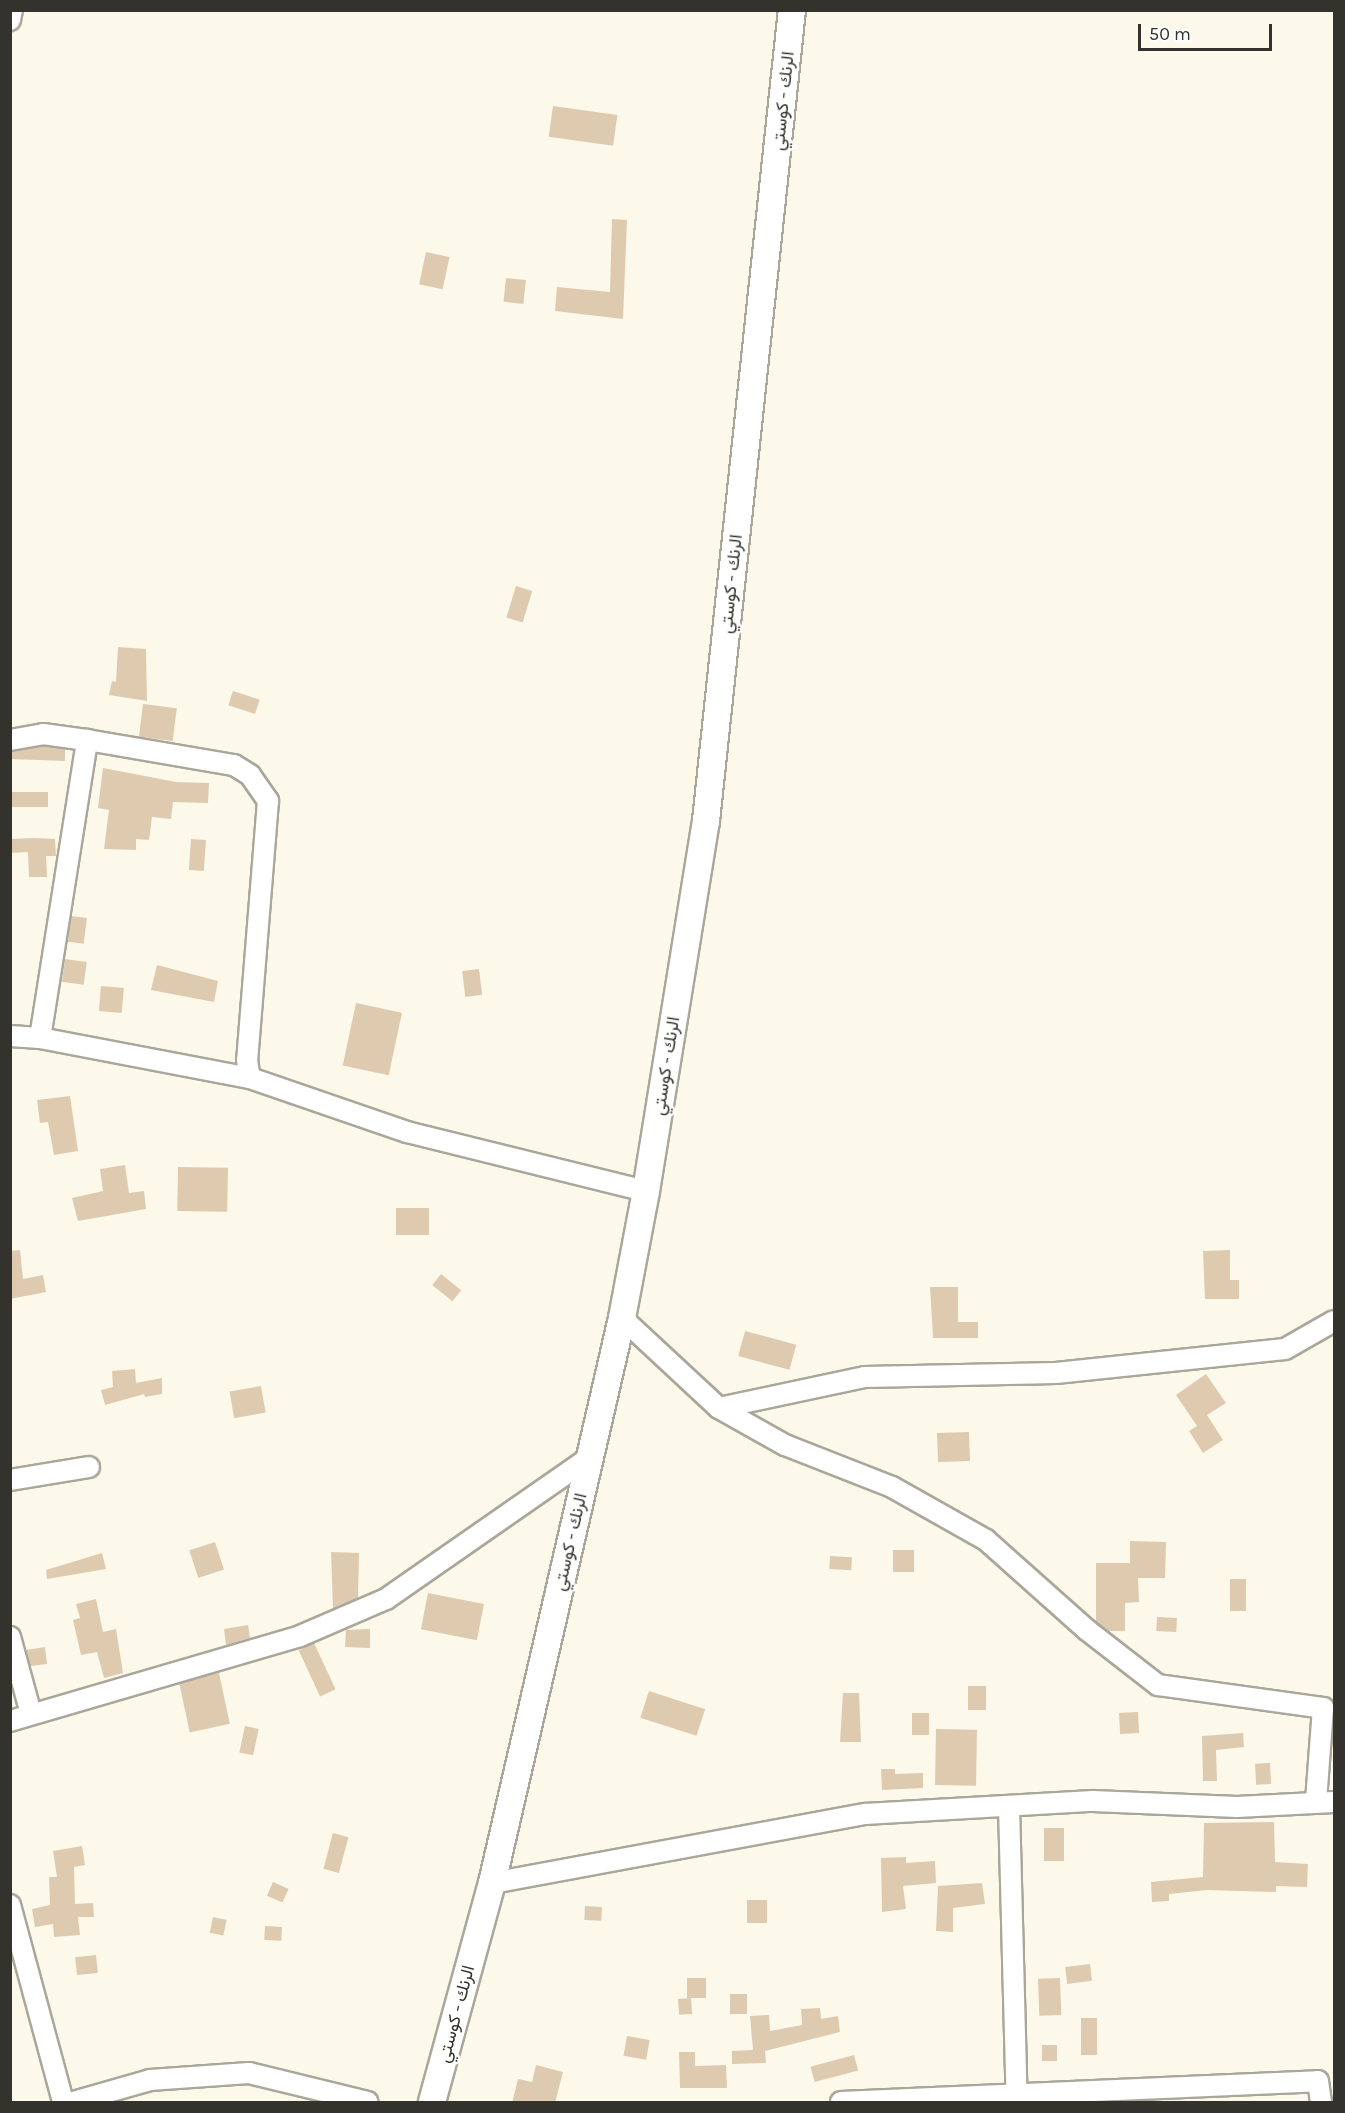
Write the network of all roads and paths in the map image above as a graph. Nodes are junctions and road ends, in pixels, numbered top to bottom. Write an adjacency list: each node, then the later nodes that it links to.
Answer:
1 (12, 10): 3 (street)
2 (792, 10): 9 (main road, الرنك - كوستي)
3 (10, 20)
4 (10, 740): 5 (street)
5 (87, 740): 7 (street); 8 (street)
6 (10, 1036): 7 (street)
7 (40, 1038): 8 (street)
8 (250, 1078): 9 (street)
9 (646, 1191): 10 (main road, الرنك - كوستي)
10 (622, 1318): 12 (street); 13 (main road, الرنك - كوستي)
11 (1335, 1321): 12 (street)
12 (719, 1408): 19 (street)
13 (589, 1458): 17 (street); 21 (main road, الرنك - كوستي)
14 (89, 1467): 15 (street)
15 (10, 1480)
16 (10, 1637): 17 (street)
17 (31, 1714): 18 (street)
18 (10, 1722)
19 (1325, 1802): 20 (street)
20 (1009, 1806): 21 (street); 23 (street)
21 (492, 1883): 27 (main road, الرنك - كوستي)
22 (10, 1905): 24 (street)
23 (1017, 2098): 28 (street); 29 (street)
24 (63, 2103)
25 (73, 2103): 26 (street)
26 (368, 2103)
27 (432, 2103)
28 (841, 2103)
29 (1321, 2103)

